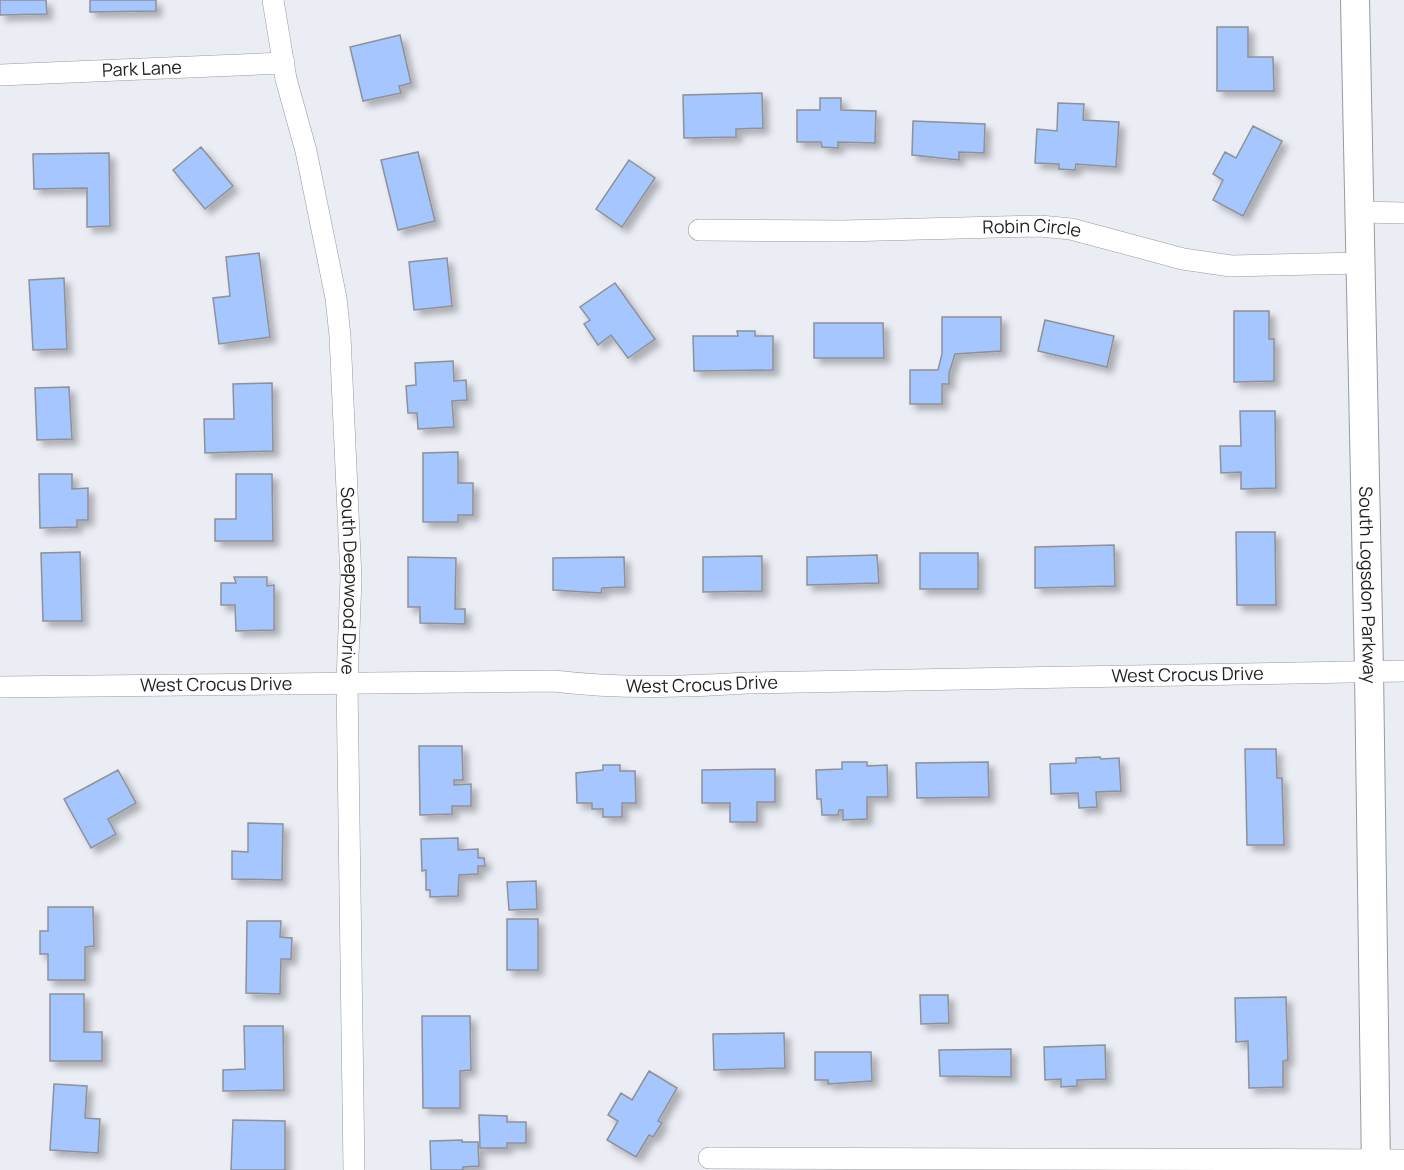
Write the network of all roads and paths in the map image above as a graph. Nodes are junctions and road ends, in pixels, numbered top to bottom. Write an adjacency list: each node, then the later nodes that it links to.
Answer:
1 (273, 0): 3 (street, South Deepwood Drive)
2 (1355, 0): 5 (main road, South Logsdon Parkway)
3 (284, 63): 4 (street, Park Lane); 11 (street, South Deepwood Drive)
4 (0, 75)
5 (1360, 212): 6 (street); 8 (main road, South Logsdon Parkway)
6 (1404, 213)
7 (699, 230): 8 (street, Robin Circle)
8 (1361, 263): 9 (main road, South Logsdon Parkway)
9 (1369, 671): 10 (street, West Crocus Drive); 11 (street, West Crocus Drive); 15 (main road, South Logsdon Parkway)
10 (1404, 671)
11 (347, 682): 12 (street, West Crocus Drive); 16 (street, South Deepwood Drive)
12 (0, 687)
13 (709, 1158): 15 (street)
14 (1404, 1160): 15 (street)
15 (1376, 1165)
16 (354, 1170)

